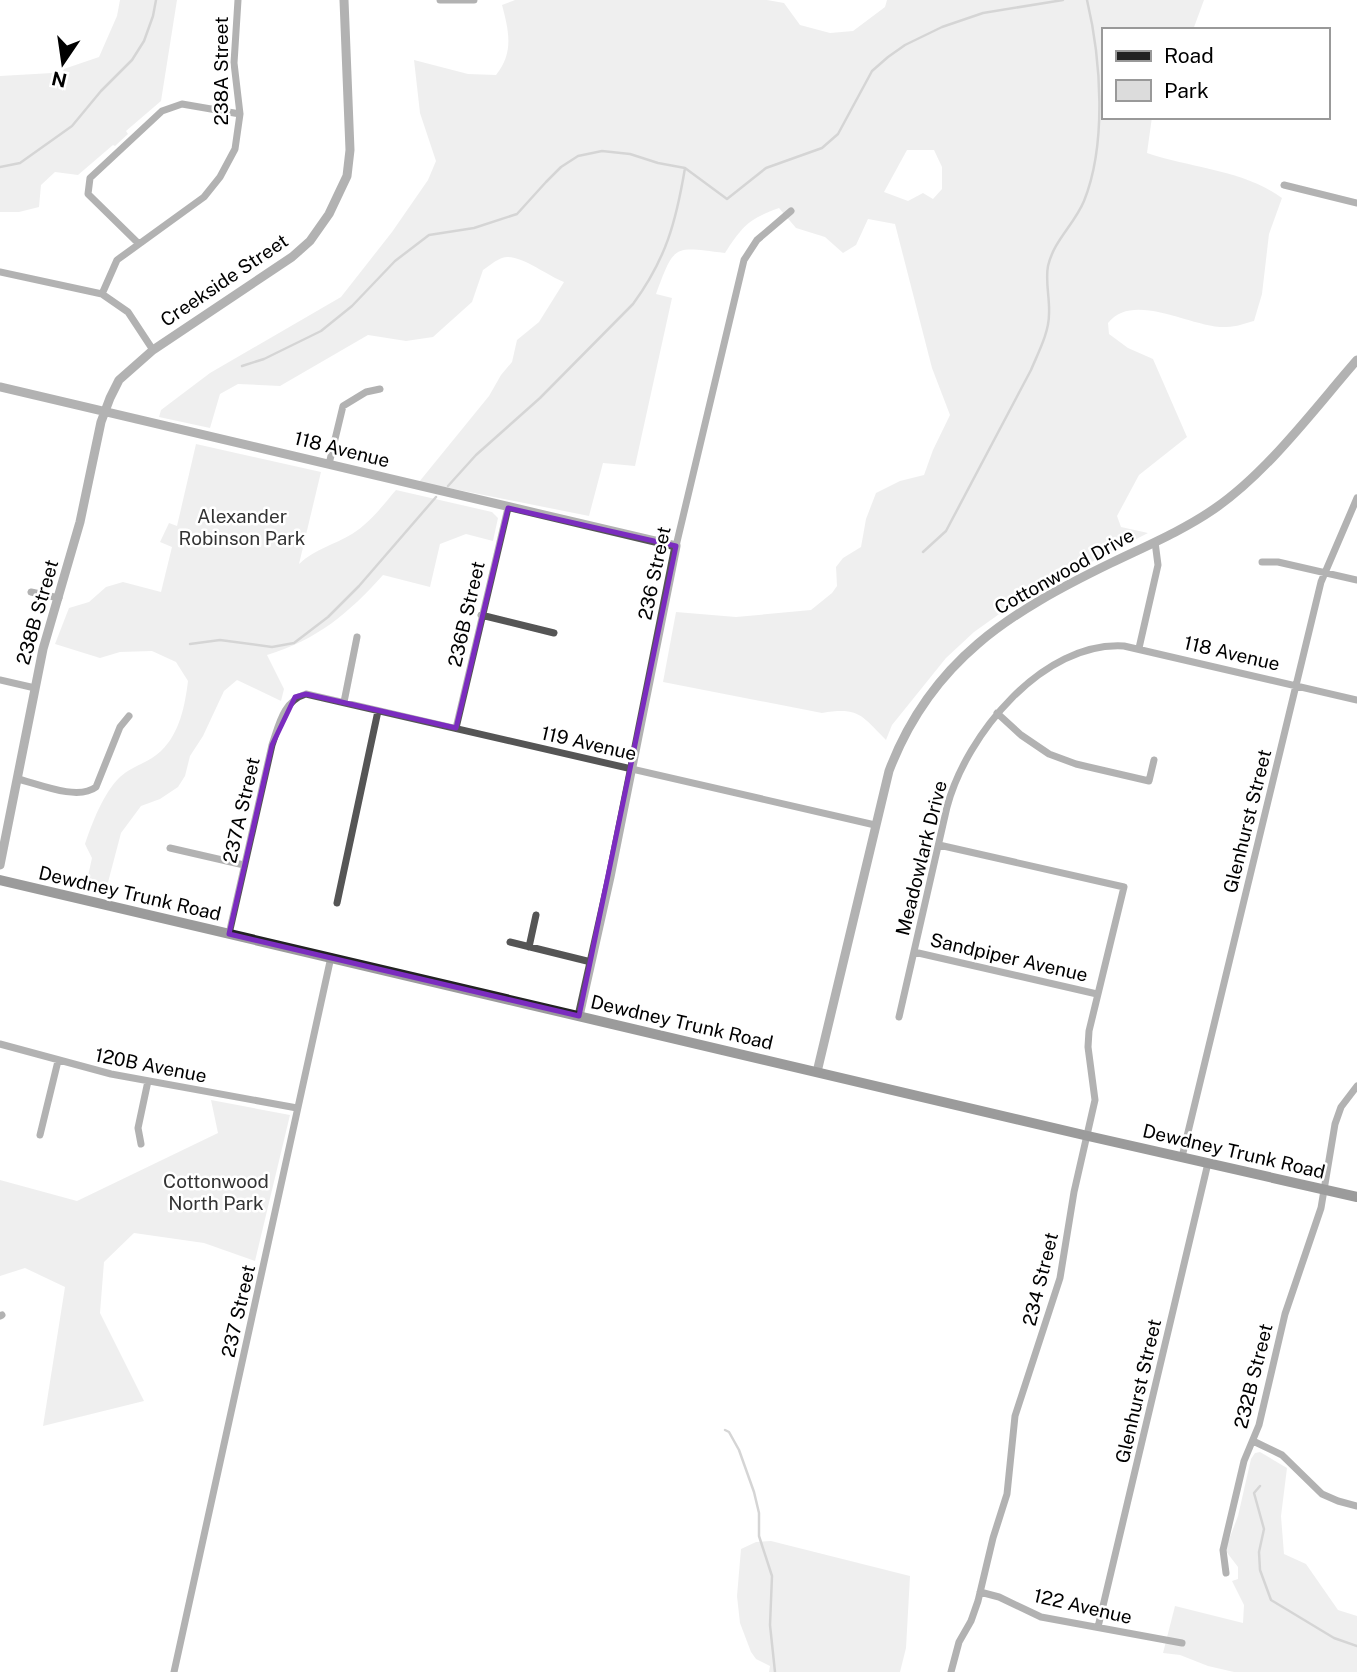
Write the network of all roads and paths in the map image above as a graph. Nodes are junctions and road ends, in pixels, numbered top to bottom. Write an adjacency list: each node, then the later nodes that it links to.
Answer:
1 (238, 0): 5 (street, 238A Street)
2 (344, 0): 12 (street, Creekside Street)
3 (440, 0): 4 (street)
4 (474, 0)
5 (240, 114): 9 (street, 238A Street); 9 (street)
6 (1284, 185): 7 (street)
7 (1357, 202)
8 (792, 211): 21 (street, 236 Street)
9 (138, 243): 11 (street, 238A Street)
10 (0, 272): 11 (street)
11 (102, 295): 12 (street)
12 (153, 350): 16 (street, Creekside Street)
13 (1357, 360): 20 (street, Cottonwood Drive)
14 (0, 387): 16 (street, 118 Avenue)
15 (380, 389): 17 (street)
16 (104, 410): 17 (street, 118 Avenue); 26 (street, 238B Street)
17 (329, 464): 19 (street, 118 Avenue)
18 (1357, 498): 23 (street, Glenhurst Street)
19 (508, 508): 21 (street, 118 Avenue); 27 (street, 236B Street)
20 (1155, 542): 31 (street); 45 (street, Cottonwood Drive)
21 (676, 546): 43 (street, 236 Street)
22 (1262, 562): 23 (street)
23 (1325, 572): 24 (street); 33 (street, Glenhurst Street)
24 (1357, 580)
25 (31, 592): 26 (street)
26 (60, 598): 34 (street, 238B Street)
27 (481, 615): 28 (street); 41 (street, 236B Street)
28 (554, 633)
29 (357, 637): 37 (street)
30 (1098, 647): 31 (street, 118 Avenue); 39 (street, Meadowlark Drive)
31 (1139, 648): 33 (street, 118 Avenue)
32 (0, 680): 34 (street)
33 (1296, 686): 36 (street, 118 Avenue); 71 (street, Glenhurst Street)
34 (35, 688): 44 (street, 238B Street)
35 (295, 697): 37 (street, 119 Avenue); 49 (street, 237A Street)
36 (1357, 700)
37 (344, 702): 38 (street, 119 Avenue)
38 (378, 711): 41 (street, 119 Avenue); 51 (street)
39 (997, 713): 42 (street); 46 (street, Meadowlark Drive)
40 (129, 716): 44 (street)
41 (456, 728): 43 (street, 119 Avenue)
42 (1154, 760)
43 (631, 769): 45 (street, 119 Avenue); 58 (street, 236 Street)
44 (18, 779): 48 (street, 238B Street)
45 (875, 825): 64 (street, Cottonwood Drive)
46 (939, 845): 56 (street, Meadowlark Drive); 59 (street, 234 Street)
47 (170, 848): 49 (street)
48 (0, 865)
49 (244, 865): 53 (street, 237A Street)
50 (0, 880): 53 (main road, Dewdney Trunk Road)
51 (337, 903)
52 (536, 915): 55 (street)
53 (229, 934): 57 (main road, Dewdney Trunk Road)
54 (510, 942): 55 (street)
55 (529, 947): 58 (street)
56 (914, 952): 59 (street, Sandpiper Avenue); 61 (street, Meadowlark Drive)
57 (331, 957): 60 (main road, Dewdney Trunk Road); 67 (street, 237 Street)
58 (591, 962): 60 (street, 236 Street)
59 (1097, 994): 69 (street, 234 Street)
60 (579, 1016): 64 (main road, Dewdney Trunk Road)
61 (900, 1017)
62 (0, 1044): 63 (street, 120B Avenue)
63 (58, 1061): 65 (street, 120B Avenue); 68 (street)
64 (817, 1072): 69 (main road, Dewdney Trunk Road)
65 (148, 1081): 67 (street, 120B Avenue); 70 (street)
66 (1357, 1086): 73 (street, 232B Street)
67 (297, 1108): 81 (street, 237 Street)
68 (40, 1135)
69 (1087, 1136): 71 (main road, Dewdney Trunk Road); 78 (street, 234 Street)
70 (141, 1144)
71 (1182, 1157): 72 (main road, Dewdney Trunk Road)
72 (1208, 1163): 73 (main road, Dewdney Trunk Road); 79 (street, Glenhurst Street)
73 (1324, 1189): 74 (main road, Dewdney Trunk Road); 75 (street, 232B Street)
74 (1357, 1197)
75 (1253, 1441): 76 (street); 77 (street, 232B Street)
76 (1357, 1506)
77 (1226, 1573)
78 (980, 1592): 79 (street, 122 Avenue); 82 (street, 234 Street)
79 (1098, 1627): 80 (street, 122 Avenue)
80 (1182, 1643)
81 (174, 1672)
82 (951, 1672)

